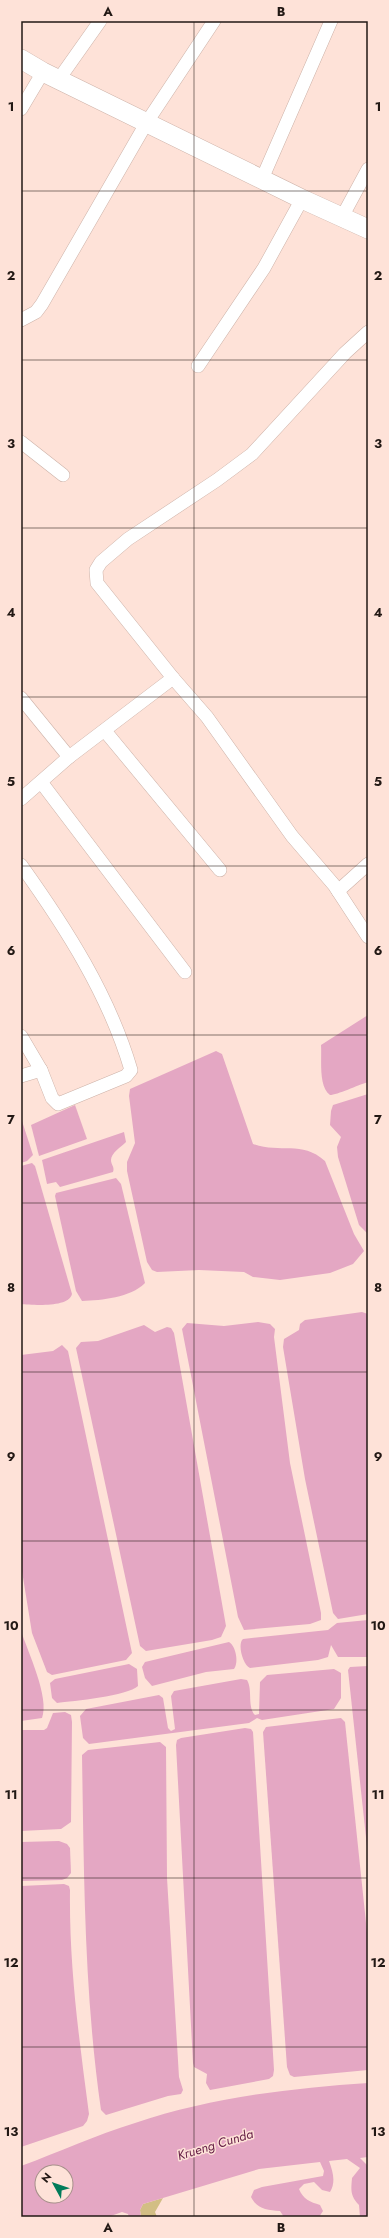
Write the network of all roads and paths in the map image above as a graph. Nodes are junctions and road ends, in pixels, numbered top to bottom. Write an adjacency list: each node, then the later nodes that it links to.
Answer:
1 (100, 21): 5 (street)
2 (214, 21): 7 (street)
3 (331, 21): 9 (street)
4 (21, 59): 5 (street)
5 (51, 76): 6 (street); 7 (street)
6 (21, 109)
7 (147, 122): 9 (street); 13 (street)
8 (368, 169): 11 (street)
9 (262, 179): 10 (street)
10 (302, 199): 11 (street); 15 (street)
11 (342, 217): 12 (street)
12 (368, 229)
13 (21, 320)
14 (368, 332): 18 (street)
15 (198, 366)
16 (21, 442): 17 (street)
17 (63, 475)
18 (173, 678): 20 (street); 27 (street)
19 (21, 698): 21 (street)
20 (105, 731): 21 (street); 26 (street)
21 (69, 757): 22 (street)
22 (41, 782): 23 (street); 29 (street)
23 (21, 799)
24 (368, 864): 27 (street)
25 (21, 865): 31 (street)
26 (220, 870)
27 (338, 890): 28 (street)
28 (368, 937)
29 (185, 972)
30 (21, 1036): 31 (street)
31 (41, 1070): 32 (street)
32 (21, 1076)

